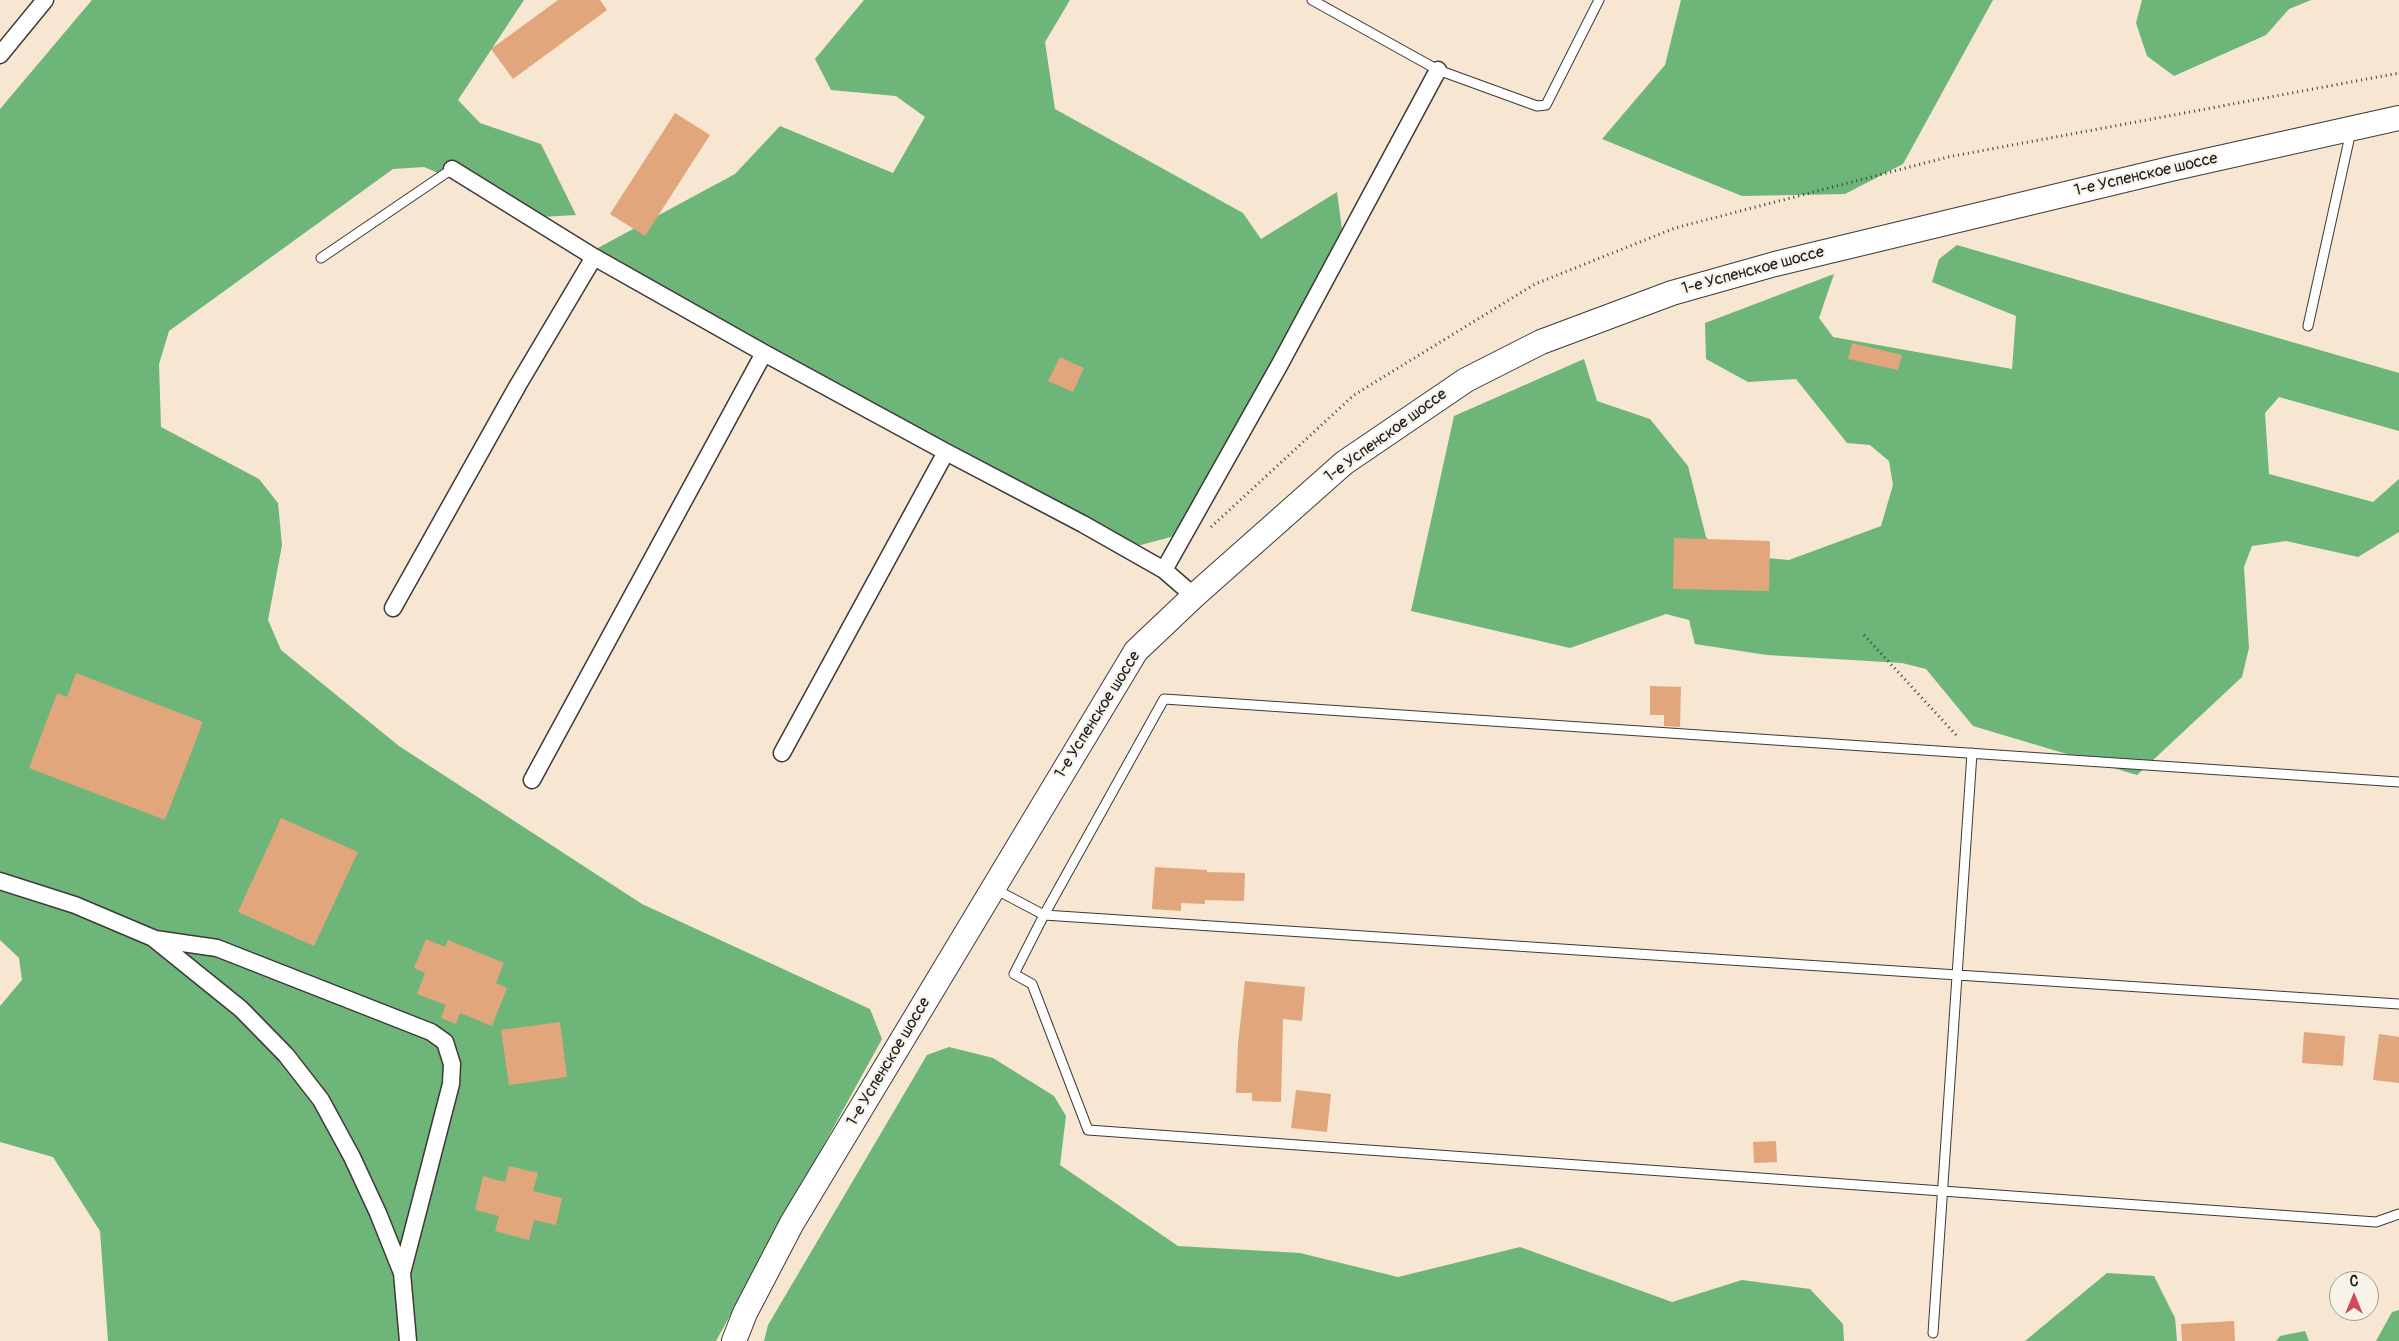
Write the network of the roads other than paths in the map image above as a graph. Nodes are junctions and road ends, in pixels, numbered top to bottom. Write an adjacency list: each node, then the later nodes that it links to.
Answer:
1 (46, 0): 4 (street)
2 (1312, 0): 5 (lane)
3 (1599, 0): 5 (lane)
4 (0, 55)
5 (1438, 70): 14 (street)
6 (2399, 118): 7 (main road, 1-е Успенское шоссе)
7 (2351, 130): 11 (lane); 15 (main road, 1-е Успенское шоссе)
8 (452, 169): 9 (street); 10 (lane)
9 (594, 257): 12 (street); 16 (street)
10 (321, 258)
11 (2308, 326)
12 (764, 354): 13 (street); 19 (street)
13 (946, 452): 14 (street); 17 (street)
14 (1164, 570): 15 (street)
15 (1194, 596): 22 (main road, 1-е Успенское шоссе)
16 (393, 608)
17 (782, 754)
18 (1972, 754): 20 (lane); 23 (lane); 25 (lane)
19 (532, 780)
20 (2399, 782)
21 (0, 881): 24 (street)
22 (993, 888): 23 (lane); 32 (main road, 1-е Успенское шоссе)
23 (1044, 915): 25 (lane); 27 (lane)
24 (152, 938): 29 (street); 29 (street)
25 (1957, 975): 26 (lane); 27 (lane)
26 (2399, 1004)
27 (1943, 1191): 28 (lane); 30 (lane)
28 (2399, 1214)
29 (402, 1273): 31 (street)
30 (1933, 1333)
31 (408, 1341)
32 (734, 1341)

